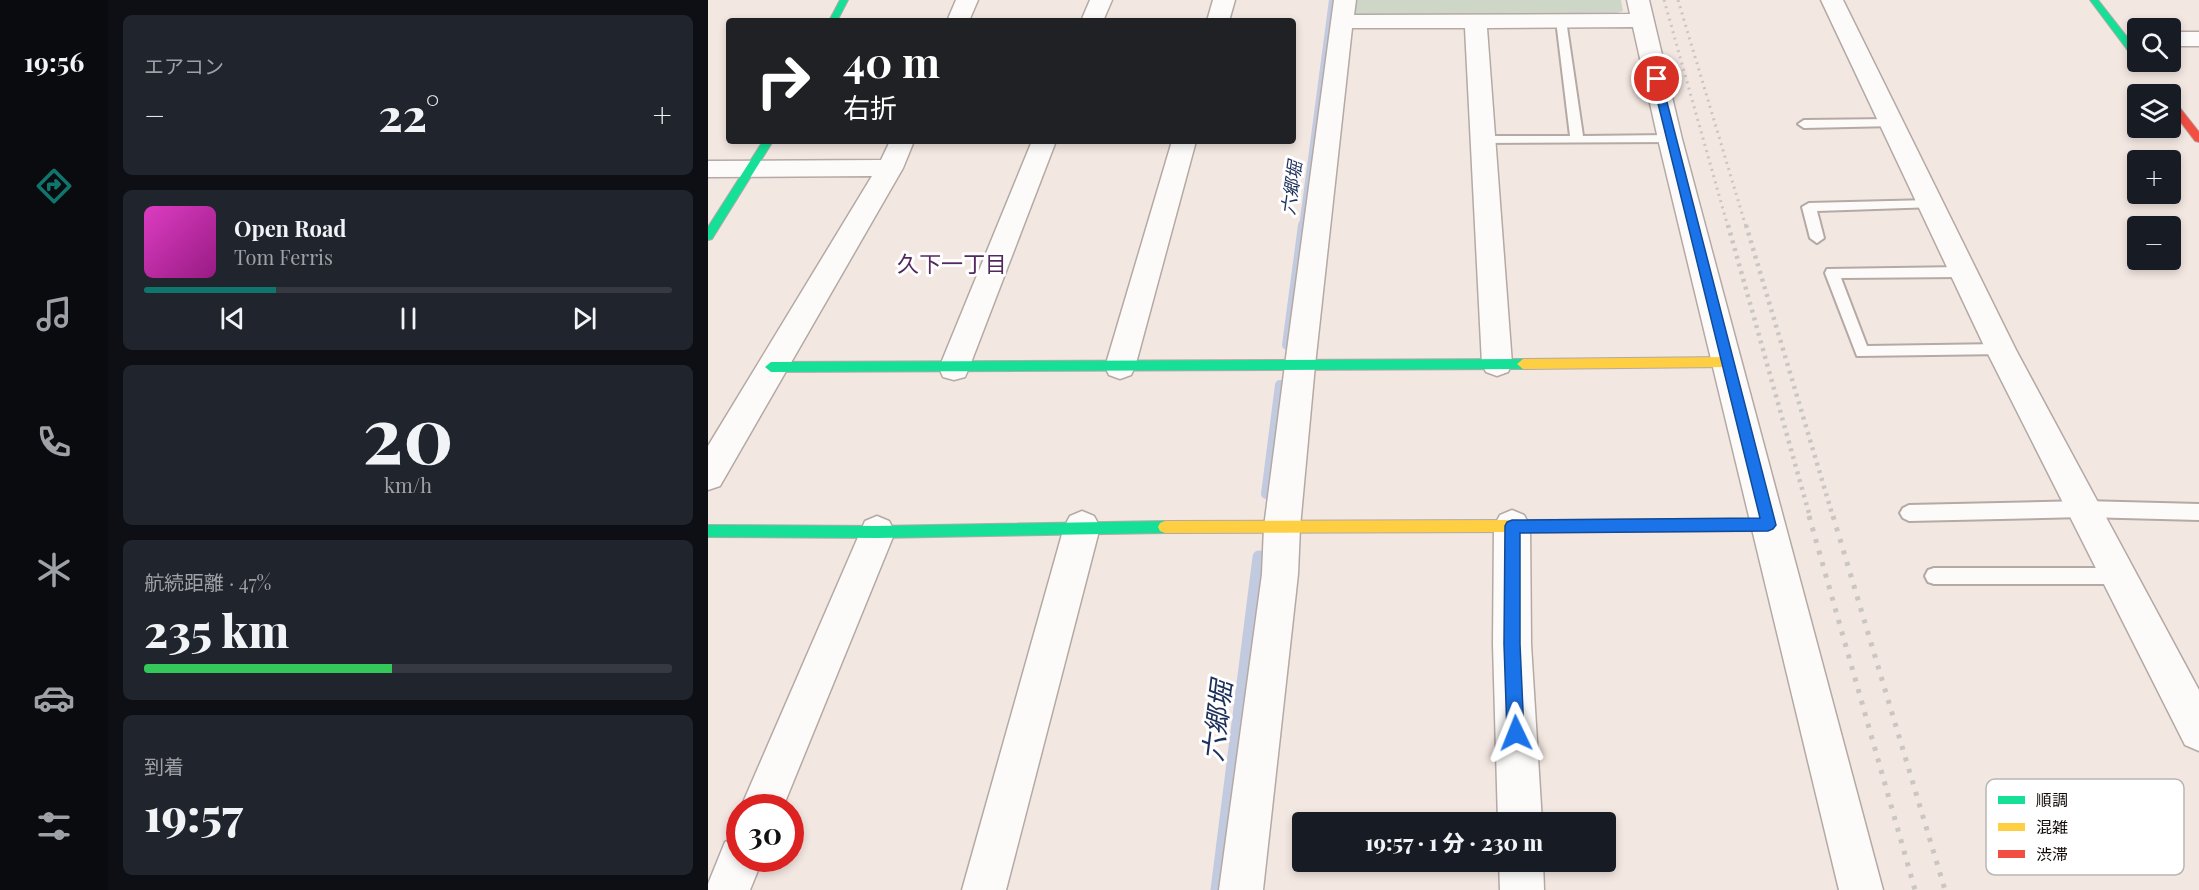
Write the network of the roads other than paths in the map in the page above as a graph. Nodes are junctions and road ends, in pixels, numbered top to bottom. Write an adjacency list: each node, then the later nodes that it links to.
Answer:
1 (844, 0): 9 (street)
2 (967, 0): 10 (street)
3 (1101, 0): 11 (street)
4 (1224, 0): 12 (street)
5 (1832, 0): 19 (street)
6 (2094, 0): 15 (street)
7 (1640, 10): 13 (street); 21 (street)
8 (1343, 11): 14 (street); 39 (street)
9 (834, 18)
10 (959, 18)
11 (1093, 18)
12 (1219, 18)
13 (1561, 20): 14 (street); 24 (lane)
14 (1476, 21): 23 (street)
15 (2127, 35)
16 (2181, 39): 17 (street)
17 (2199, 39)
18 (2181, 115): 22 (street)
19 (1891, 123): 20 (lane); 32 (street)
20 (1804, 124)
21 (1670, 139): 24 (lane); 37 (street)
22 (2199, 139)
23 (1483, 140): 24 (lane); 38 (street)
24 (1577, 140)
25 (766, 144): 31 (street)
26 (901, 144): 29 (street)
27 (1043, 144): 42 (street)
28 (1183, 144): 40 (street)
29 (890, 168): 31 (street); 41 (street)
30 (708, 169): 31 (street)
31 (750, 170): 33 (street)
32 (1930, 204): 34 (lane); 35 (street)
33 (708, 236)
34 (1817, 237)
35 (1962, 272): 36 (street); 36 (lane)
36 (2001, 350): 44 (street)
37 (1728, 362): 38 (street); 47 (street)
38 (1497, 364): 39 (street)
39 (1300, 365): 40 (street); 50 (street)
40 (1120, 367): 42 (street)
41 (771, 368): 42 (street); 43 (street)
42 (954, 368)
43 (708, 476)
44 (2084, 509): 45 (lane); 46 (lane); 54 (street)
45 (2199, 512)
46 (1909, 513)
47 (1768, 525): 48 (street); 64 (street)
48 (1512, 526): 50 (street); 57 (street)
49 (1082, 527): 50 (street); 52 (street); 61 (street)
50 (1282, 527): 62 (street)
51 (708, 531): 52 (street)
52 (877, 532): 56 (street)
53 (1934, 576): 54 (lane)
54 (2118, 576): 55 (street)
55 (2199, 731)
56 (767, 794)
57 (1520, 812)
58 (735, 872): 60 (street)
59 (1521, 872): 63 (street)
60 (728, 890)
61 (984, 890)
62 (1241, 890)
63 (1522, 890)
64 (1861, 890)

